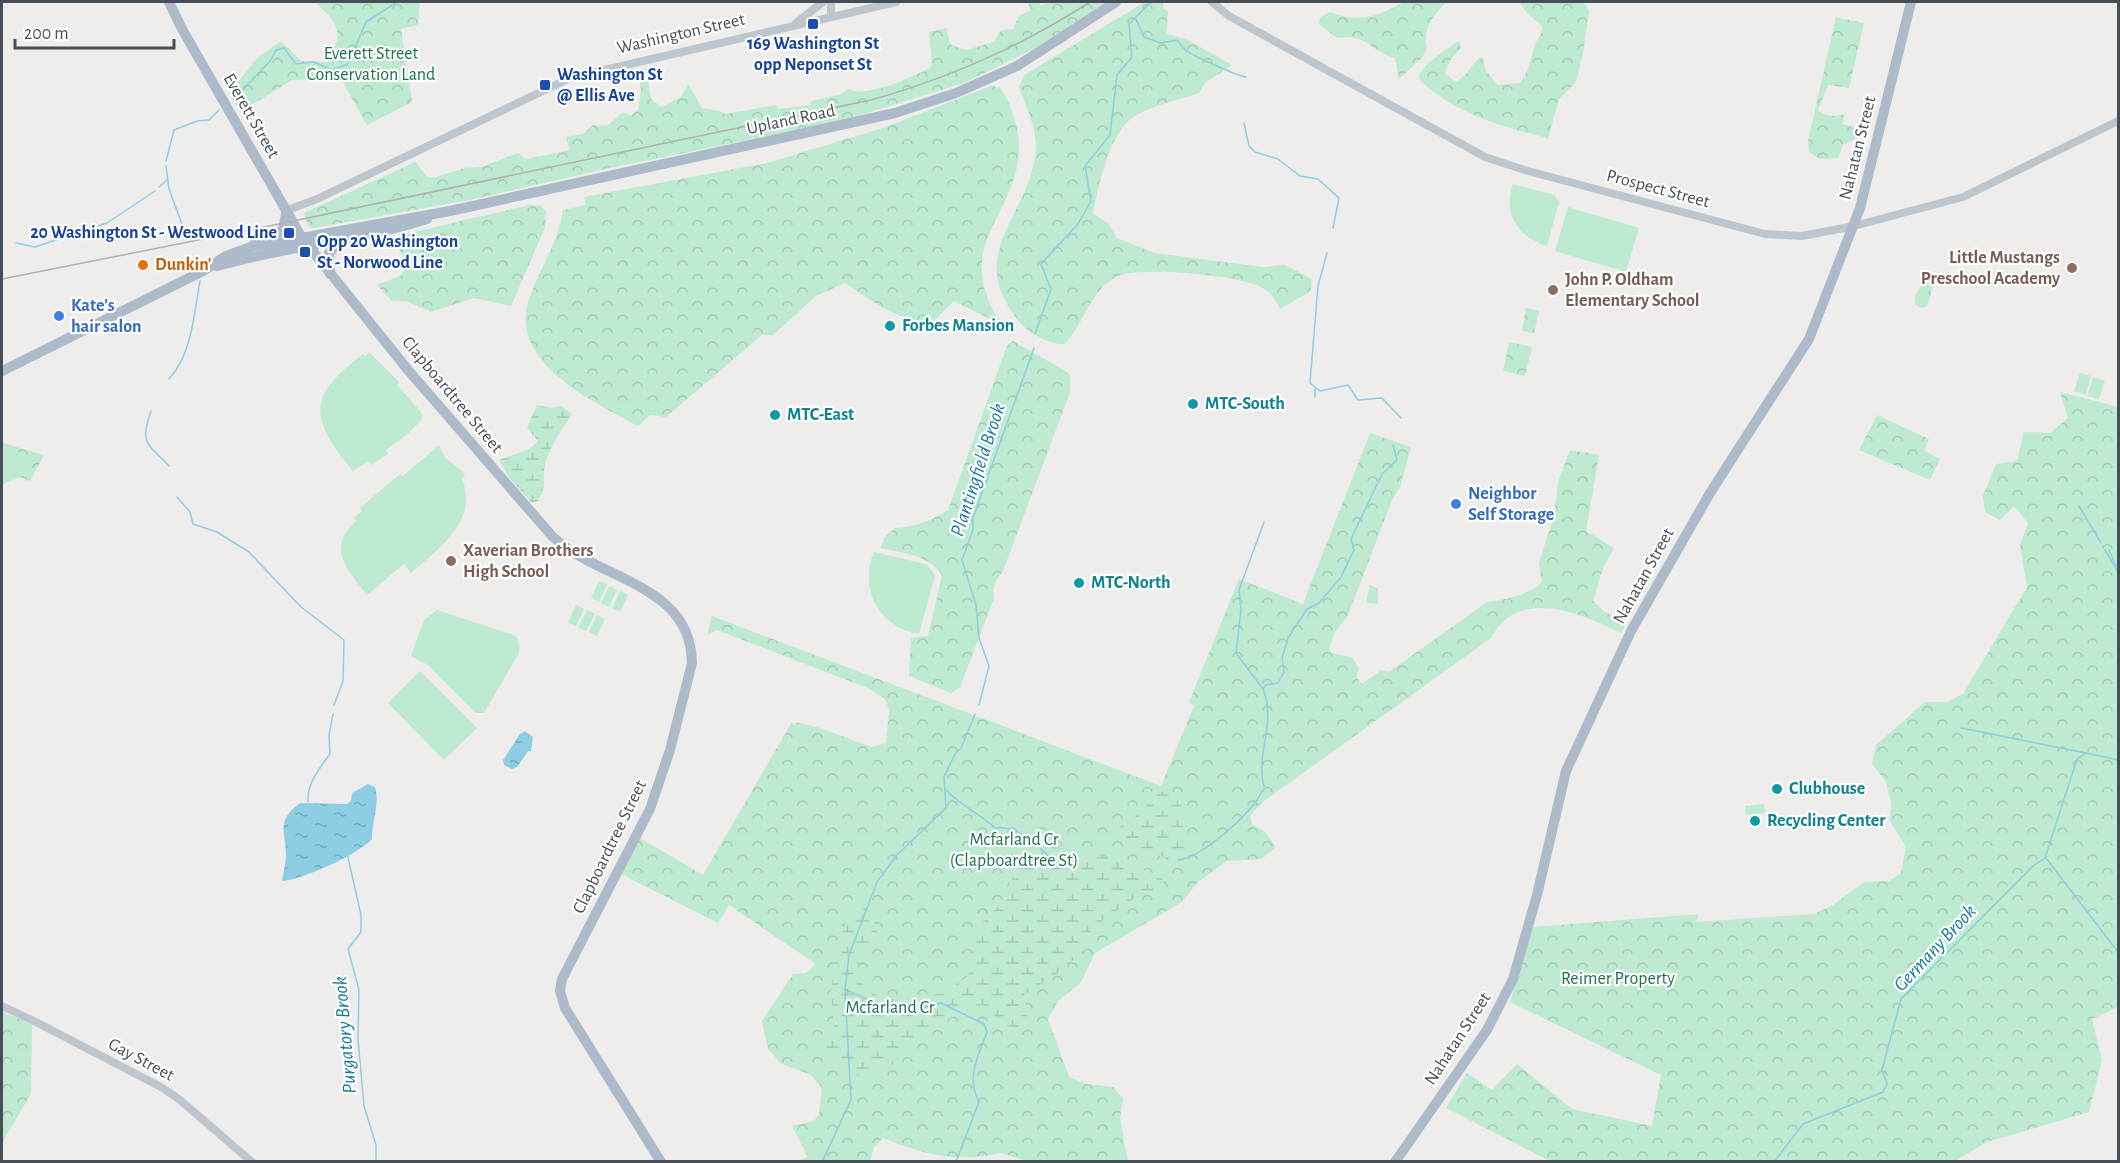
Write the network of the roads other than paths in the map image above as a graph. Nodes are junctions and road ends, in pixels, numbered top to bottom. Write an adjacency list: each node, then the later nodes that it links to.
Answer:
1 (169, 2): 11 (main road, Everett Street)
2 (831, 2): 8 (street)
3 (896, 2): 8 (street, Washington Street)
4 (1116, 2): 12 (main road, Upland Road)
5 (1212, 2): 13 (street, Prospect Street)
6 (1911, 2): 13 (main road, Nahatan Street)
7 (822, 3): 8 (street); 9 (street)
8 (828, 18): 9 (street, Washington Street)
9 (793, 25): 11 (street, Washington Street)
10 (2118, 120): 13 (street, Prospect Street)
11 (285, 211): 15 (main road, Everett Street); 16 (main road)
12 (450, 211): 14 (main road, Upland Road); 15 (main road, Upland Road)
13 (1854, 226): 23 (main road, Nahatan Street)
14 (343, 240): 15 (main road, Upland Road); 18 (main road)
15 (305, 242): 16 (main road); 17 (main road); 18 (main road, Clapboardtree Street)
16 (238, 250): 17 (main road)
17 (203, 271): 19 (main road)
18 (330, 274): 22 (main road, Clapboardtree Street)
19 (2, 371)
20 (2, 1006): 21 (street, Gay Street)
21 (252, 1161)
22 (661, 1161)
23 (1395, 1161)

